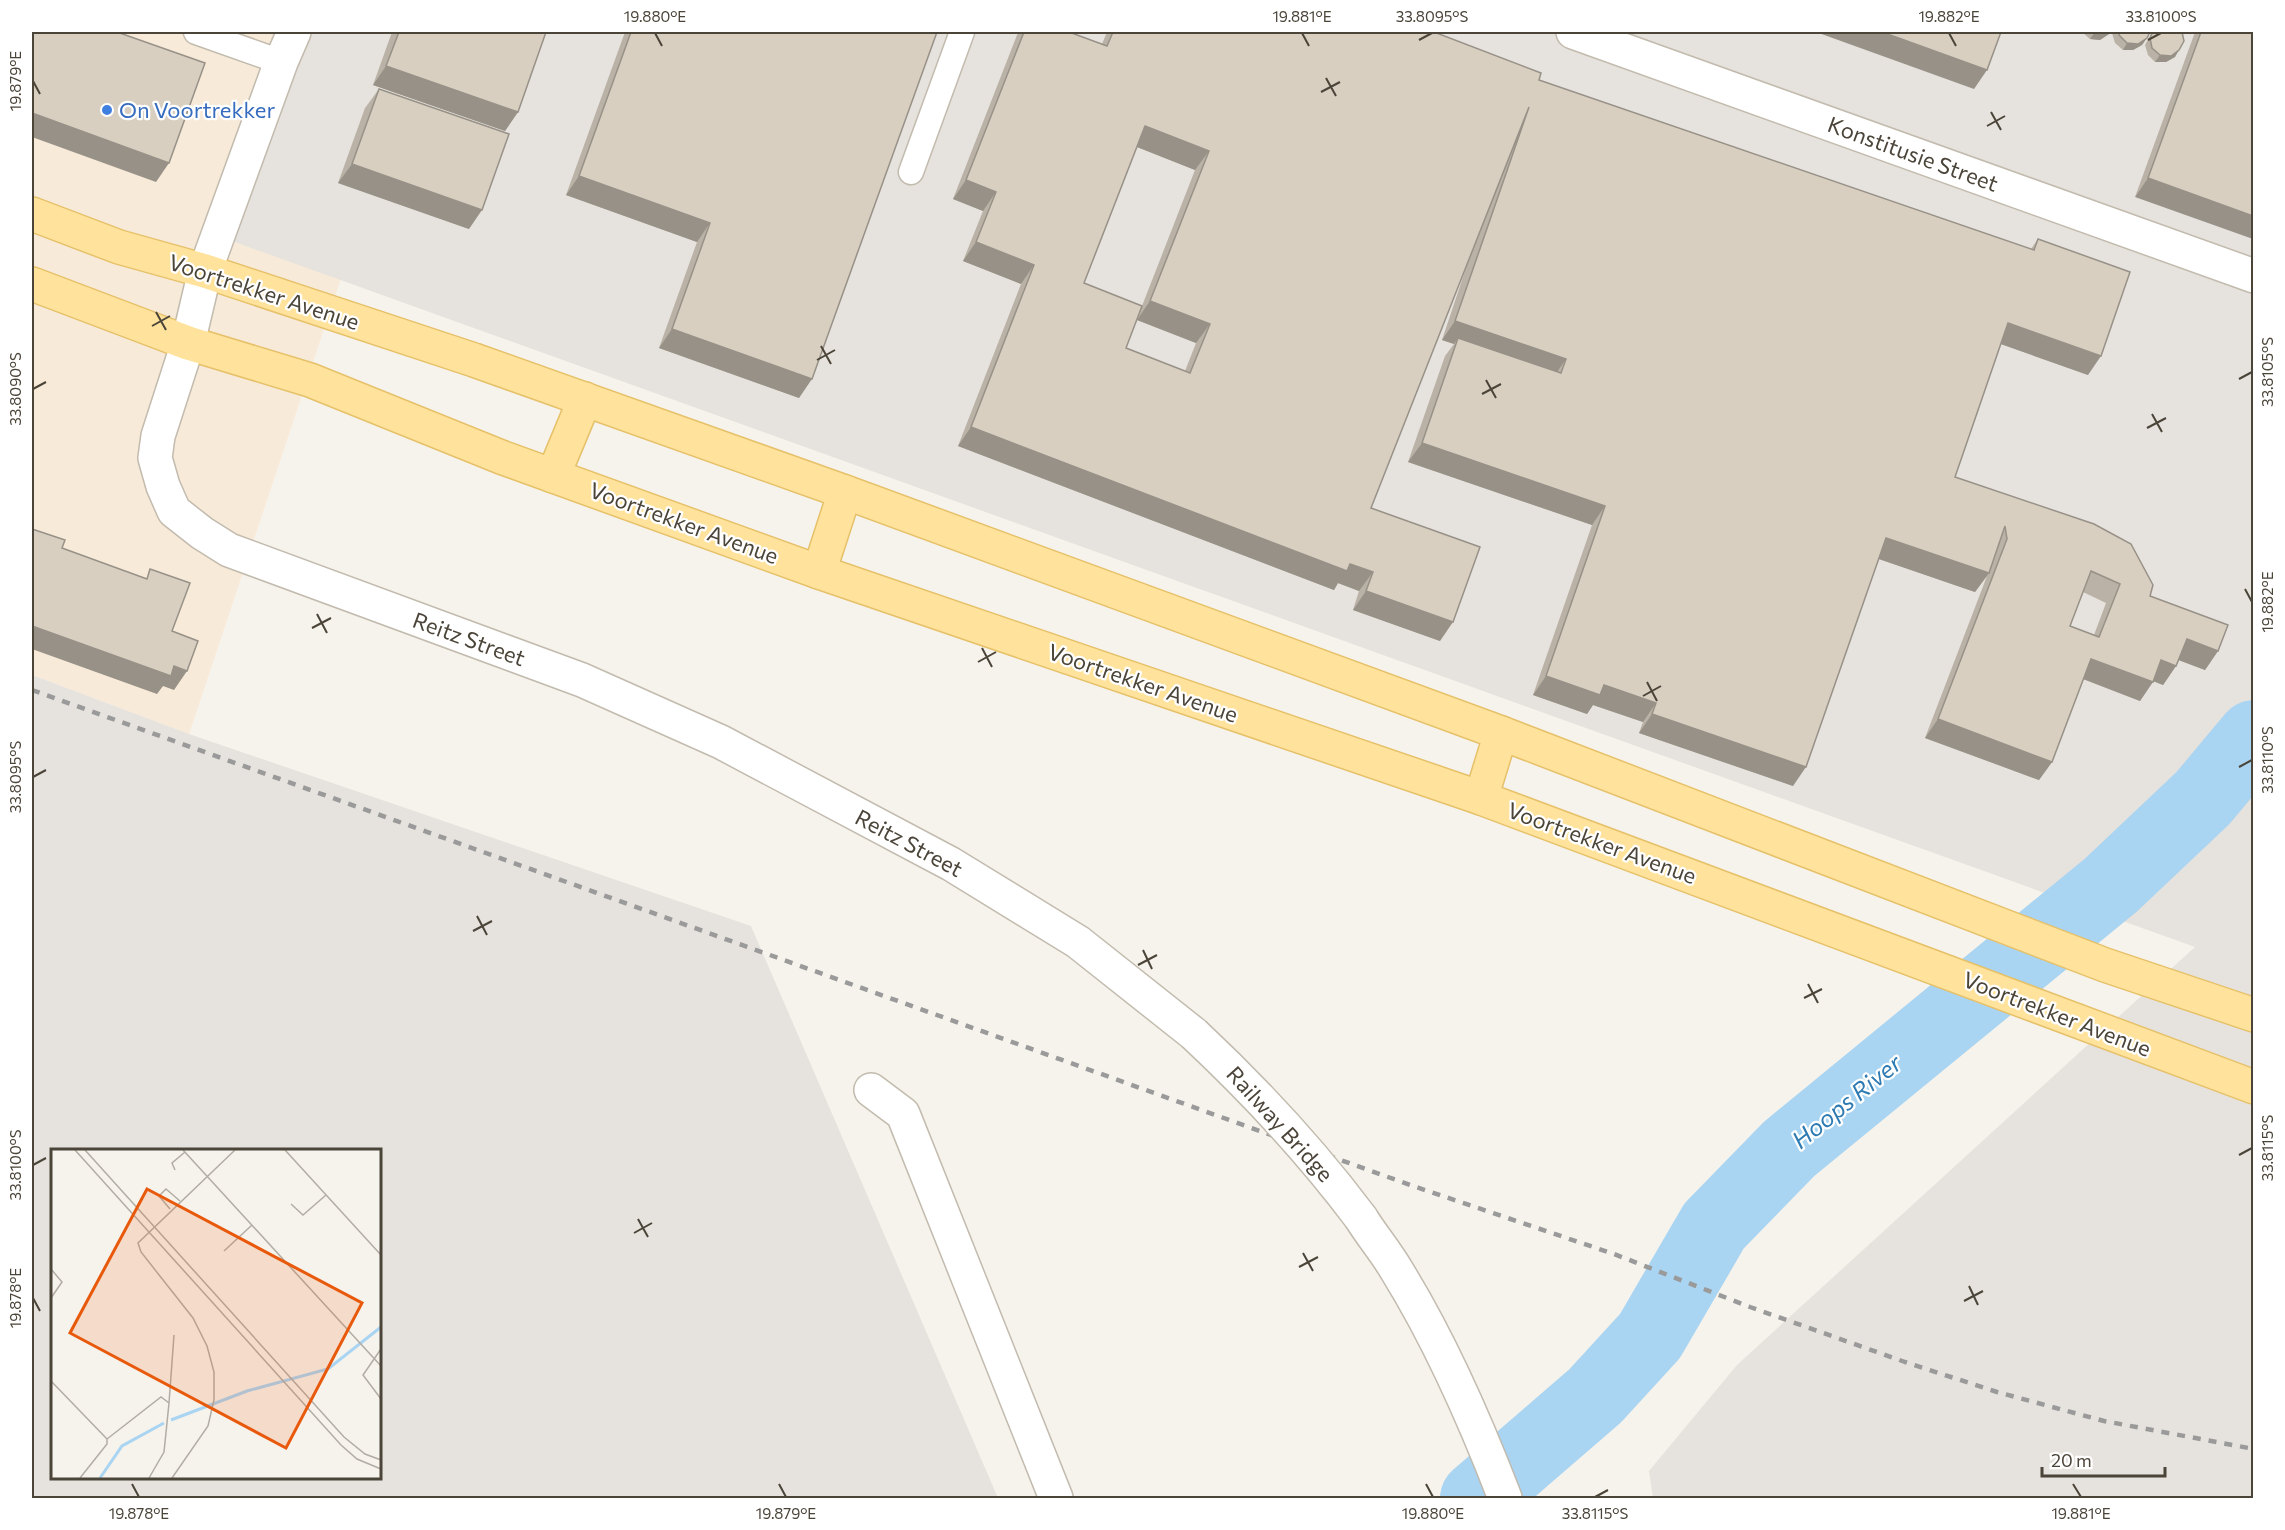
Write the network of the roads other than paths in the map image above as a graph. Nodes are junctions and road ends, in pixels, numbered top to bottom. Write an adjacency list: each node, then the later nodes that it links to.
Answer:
1 (196, 32): 5 (lane)
2 (294, 32): 5 (street, Reitz Street)
3 (962, 32): 6 (lane)
4 (1573, 32): 9 (street, Konstitusie Street)
5 (281, 62): 8 (street, Reitz Street)
6 (911, 172)
7 (32, 214): 8 (main road, Voortrekker Avenue)
8 (205, 271): 11 (street, Reitz Street); 12 (main road, Voortrekker Avenue)
9 (2253, 276)
10 (32, 284): 11 (main road, Voortrekker Avenue)
11 (188, 343): 13 (main road, Voortrekker Avenue); 19 (street, Reitz Street)
12 (585, 399): 13 (main road); 14 (main road, Voortrekker Avenue)
13 (552, 476): 15 (main road, Voortrekker Avenue)
14 (845, 492): 15 (main road); 16 (main road, Voortrekker Avenue)
15 (819, 572): 17 (main road, Voortrekker Avenue)
16 (1501, 733): 17 (main road); 18 (main road, Voortrekker Avenue)
17 (1481, 798): 20 (main road, Voortrekker Avenue)
18 (2253, 1015)
19 (1194, 1034): 23 (street, Railway Bridge, bridge)
20 (2253, 1087)
21 (871, 1090): 22 (street)
22 (1056, 1498)
23 (1505, 1498)

